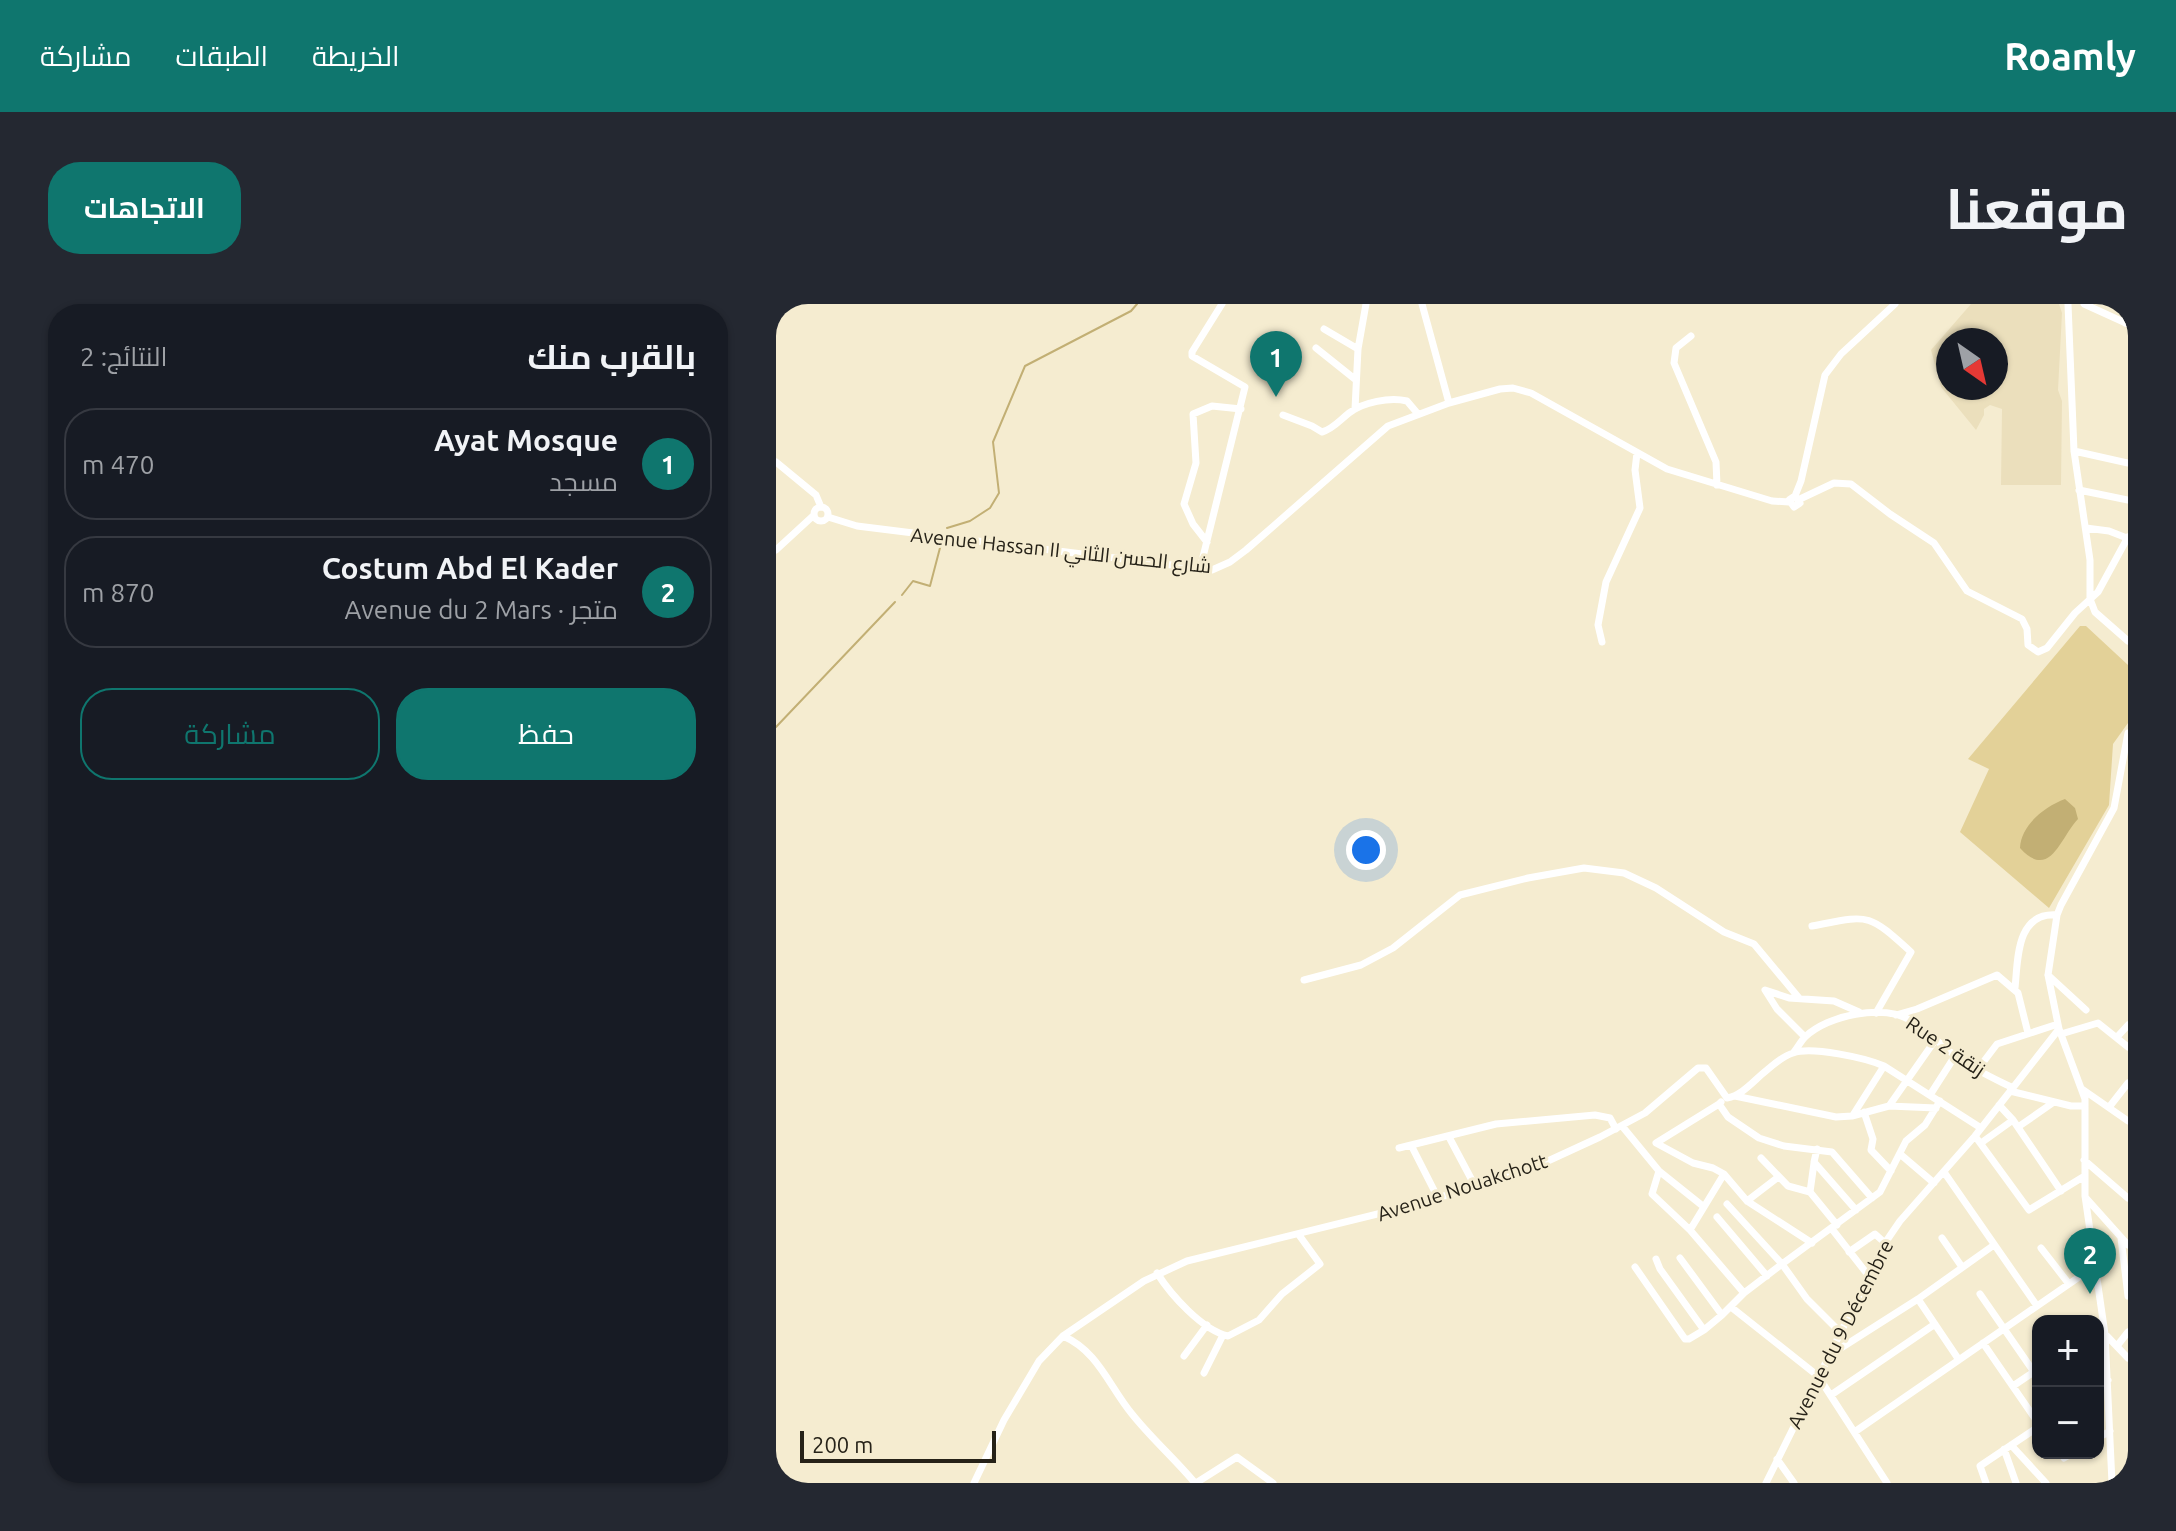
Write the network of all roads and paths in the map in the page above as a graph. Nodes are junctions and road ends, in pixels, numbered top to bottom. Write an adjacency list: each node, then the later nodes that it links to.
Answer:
1 (1222, 304): 16 (street)
2 (1366, 304): 13 (street)
3 (1422, 304): 15 (street)
4 (1895, 304): 26 (street)
5 (2068, 304): 20 (street)
6 (2084, 304): 8 (street)
7 (2128, 305): 9 (street)
8 (2099, 307): 9 (street)
9 (2126, 324)
10 (1324, 329): 13 (street)
11 (1691, 336): 24 (street)
12 (1316, 348): 14 (street)
13 (1358, 349): 14 (street)
14 (1356, 380): 17 (street)
15 (1449, 403): 18 (street, Avenue Hassan II شارع الحسن الثاني); 21 (street, Avenue Hassan II شارع الحسن الثاني)
16 (1241, 409): 33 (street); 33 (street)
17 (1355, 409): 18 (street); 19 (street)
18 (1418, 414): 35 (street, Avenue Hassan II شارع الحسن الثاني)
19 (1283, 415)
20 (2074, 451): 23 (street); 25 (street)
21 (1637, 453): 24 (street, Avenue Hassan II شارع الحسن الثاني); 38 (street)
22 (776, 462): 28 (street)
23 (2128, 463)
24 (1717, 485): 26 (street, Avenue Hassan II شارع الحسن الثاني)
25 (2079, 490): 27 (street); 31 (street)
26 (1794, 499): 36 (street)
27 (2128, 500)
28 (821, 507): 29 (street); 30 (street)
29 (814, 515): 30 (street); 34 (street)
30 (828, 517): 35 (street, Avenue Hassan II شارع الحسن الثاني)
31 (2086, 528): 32 (street); 36 (street)
32 (2128, 538): 36 (street)
33 (1207, 542): 35 (street)
34 (776, 550)
35 (1200, 569)
36 (2090, 599): 37 (street)
37 (2128, 641)
38 (1602, 642)
39 (2128, 733): 40 (street)
40 (2120, 775): 41 (street); 42 (street)
41 (2128, 781)
42 (2057, 915): 44 (street); 46 (street)
43 (1812, 926): 50 (street)
44 (2048, 975): 48 (street); 53 (street)
45 (1304, 980): 47 (street)
46 (2015, 988): 51 (street); 54 (street)
47 (1799, 998): 49 (street); 55 (street)
48 (2086, 1010)
49 (1859, 1012): 50 (street, Rue 2 زنقة); 55 (street, Rue 2 زنقة)
50 (1876, 1013): 51 (street, Rue 2 زنقة)
51 (1896, 1015): 57 (street, Rue 2 زنقة)
52 (2128, 1025): 56 (street)
53 (2060, 1031): 54 (street); 56 (street); 65 (street, Avenue du 9 Décembre); 66 (street)
54 (2028, 1033): 62 (street)
55 (1805, 1037): 59 (street, Rue 2 زنقة)
56 (2117, 1037): 58 (street)
57 (1936, 1039): 60 (street, Rue 2 زنقة); 63 (street)
58 (2128, 1047)
59 (1794, 1052): 61 (street); 68 (street)
60 (1955, 1056): 62 (street, Rue 2 زنقة); 67 (street)
61 (1884, 1066): 63 (street); 77 (street)
62 (1978, 1069): 65 (street, Rue 2 زنقة)
63 (1906, 1081): 67 (street); 73 (street)
64 (2128, 1083): 75 (street)
65 (2012, 1089): 70 (street, Rue 2 زنقة); 72 (street, Avenue du 9 Décembre)
66 (2082, 1089): 74 (street); 75 (street)
67 (1930, 1095): 71 (street)
68 (1735, 1096): 69 (street); 77 (street)
69 (1722, 1101): 80 (street, Avenue Nouakchott); 84 (street); 87 (street)
70 (2054, 1102): 74 (street, Rue 2 زنقة); 79 (street)
71 (1938, 1104): 73 (street); 81 (street); 88 (street)
72 (1999, 1105): 79 (street); 81 (street, Avenue du 9 Décembre)
73 (1889, 1106): 76 (street)
74 (2085, 1106): 91 (street)
75 (2110, 1106): 78 (street)
76 (1864, 1112): 77 (street); 94 (street)
77 (1852, 1116)
78 (2128, 1121)
79 (2015, 1124): 83 (street); 101 (street)
80 (1619, 1127): 82 (street); 89 (street); 100 (street, Avenue Nouakchott)
81 (1981, 1128): 83 (street, Avenue du 9 Décembre)
82 (1449, 1137): 85 (street); 100 (street)
83 (1978, 1140): 95 (street, Avenue du 9 Décembre); 101 (street)
84 (1656, 1143): 89 (street); 96 (street)
85 (1411, 1145): 86 (street); 104 (street)
86 (1399, 1148)
87 (1817, 1149): 92 (street); 105 (street)
88 (1900, 1154): 94 (street); 99 (street)
89 (1645, 1157): 93 (street)
90 (1761, 1158): 98 (street)
91 (2084, 1160): 97 (street); 106 (street)
92 (1814, 1162): 102 (street); 110 (street)
93 (1659, 1171): 109 (street); 113 (street)
94 (1891, 1171): 105 (street)
95 (1944, 1172): 99 (street, Avenue du 9 Décembre); 119 (street)
96 (1724, 1174): 107 (street); 109 (street)
97 (2083, 1177): 101 (street); 103 (street)
98 (1777, 1178): 102 (street); 107 (street)
99 (1934, 1183): 118 (street, Avenue du 9 Décembre)
100 (1475, 1186): 104 (street, Avenue Nouakchott)
101 (2061, 1191)
102 (1810, 1192): 112 (street)
103 (2085, 1196): 115 (street); 126 (street)
104 (1438, 1198): 114 (street, Avenue Nouakchott)
105 (1872, 1198): 110 (street)
106 (2128, 1198)
107 (1747, 1201): 117 (street)
108 (1727, 1204): 125 (street)
109 (1704, 1207): 113 (street)
110 (1856, 1210): 112 (street)
111 (1717, 1217): 131 (street)
112 (1834, 1227): 117 (street); 122 (street)
113 (1690, 1230): 134 (street)
114 (1299, 1235): 129 (street, Avenue Nouakchott); 148 (street)
115 (2121, 1236): 120 (street); 132 (street)
116 (1942, 1238): 128 (street)
117 (1812, 1243): 125 (street)
118 (1885, 1243): 122 (street); 130 (street, Avenue du 9 Décembre)
119 (1994, 1245): 128 (street); 138 (street)
120 (2128, 1245)
121 (2041, 1248): 133 (street)
122 (1849, 1252): 130 (street)
123 (1680, 1258): 140 (street)
124 (1656, 1259): 145 (street)
125 (1782, 1264): 131 (street); 146 (street)
126 (2095, 1266): 133 (street); 141 (street)
127 (1635, 1267): 145 (street)
128 (1962, 1267): 137 (street)
129 (1157, 1273): 143 (street); 149 (street, Avenue Nouakchott)
130 (1868, 1275): 146 (street, Avenue du 9 Décembre)
131 (1767, 1276): 134 (street)
132 (2127, 1282): 136 (street)
133 (2069, 1284): 138 (street)
134 (1744, 1293): 139 (street)
135 (1980, 1294): 144 (street)
136 (2128, 1296)
137 (1918, 1299): 142 (street); 154 (street)
138 (2037, 1306): 144 (street)
139 (1731, 1307): 140 (street); 161 (street)
140 (1722, 1315): 145 (street)
141 (2100, 1315)
142 (1935, 1324): 157 (street); 165 (street)
143 (1207, 1325): 148 (street); 155 (street)
144 (2004, 1328): 151 (street); 158 (street)
145 (1704, 1330)
146 (1840, 1332): 154 (street, Avenue du 9 Décembre)
147 (2128, 1332): 152 (street)
148 (1223, 1335): 159 (street)
149 (1063, 1336): 173 (street, Avenue Nouakchott); 174 (street)
150 (2104, 1337): 152 (street)
151 (1983, 1343): 157 (street); 164 (street)
152 (2117, 1346): 156 (street)
153 (2104, 1351): 162 (street)
154 (1829, 1355): 161 (street, Avenue du 9 Décembre)
155 (1184, 1356)
156 (2128, 1358)
157 (1959, 1360): 168 (street)
158 (2032, 1367)
159 (1204, 1373)
160 (2032, 1375): 164 (street)
161 (1818, 1376): 165 (street); 172 (street, Avenue du 9 Décembre)
162 (2108, 1380): 163 (street); 169 (street)
163 (2104, 1383)
164 (2013, 1386): 166 (street)
165 (1831, 1395): 168 (street)
166 (2032, 1416)
167 (2032, 1429): 171 (street)
168 (1856, 1431): 178 (street)
169 (2110, 1431): 170 (street); 182 (street)
170 (2104, 1434)
171 (2008, 1447): 179 (street); 180 (street); 181 (street)
172 (1777, 1459): 176 (street, Avenue du 9 Décembre); 177 (street)
173 (974, 1483)
174 (1196, 1483): 175 (street)
175 (1273, 1483)
176 (1766, 1483)
177 (1794, 1483)
178 (1887, 1483)
179 (1986, 1483)
180 (2016, 1483)
181 (2046, 1483)
182 (2112, 1483)

